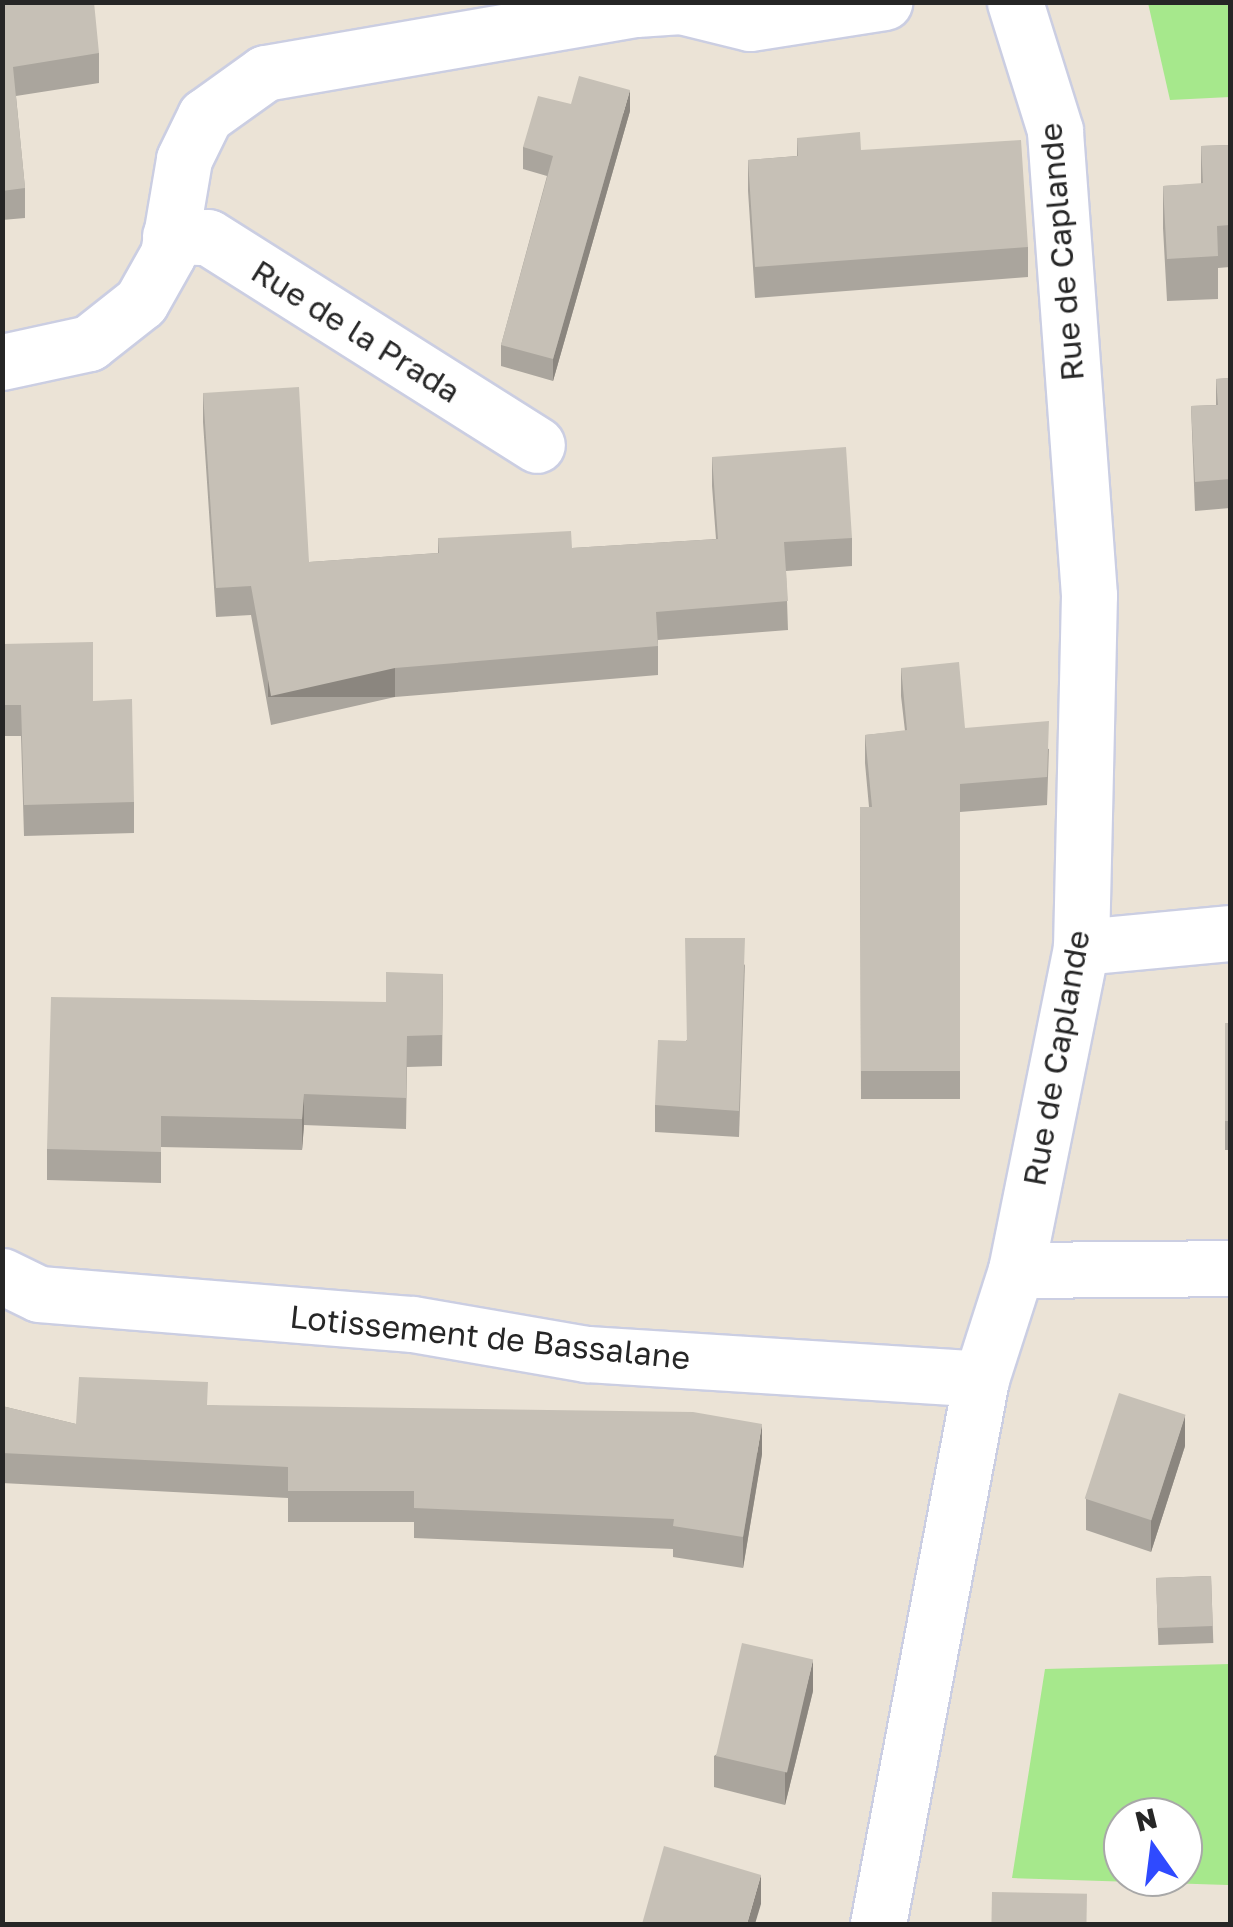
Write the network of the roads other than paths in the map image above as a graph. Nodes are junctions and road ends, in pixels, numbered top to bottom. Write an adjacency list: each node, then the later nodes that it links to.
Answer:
1 (884, 2): 3 (street)
2 (1015, 2): 7 (street, Rue de Caplande)
3 (170, 236): 4 (street); 5 (street, Rue de la Prada)
4 (2, 362)
5 (537, 445)
6 (1230, 933): 7 (street)
7 (1081, 946): 9 (street, Rue de Caplande)
8 (1230, 1268): 9 (street)
9 (1016, 1270): 11 (street, Rue de Caplande)
10 (2, 1276): 11 (street, Lotissement de Bassalane)
11 (981, 1379): 12 (street, Rue de Caplande)
12 (878, 1924)

